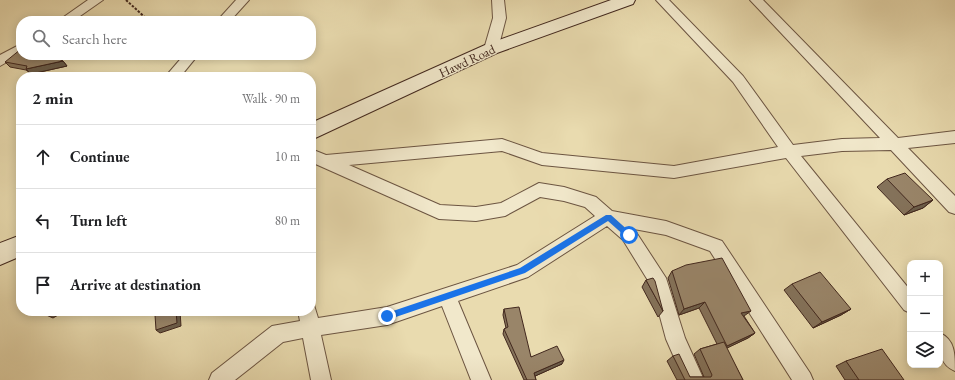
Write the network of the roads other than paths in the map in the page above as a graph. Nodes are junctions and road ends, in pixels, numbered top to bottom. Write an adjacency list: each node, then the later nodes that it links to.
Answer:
1 (97, 0): 7 (street)
2 (243, 0): 8 (street)
3 (498, 0): 9 (street)
4 (627, 0): 9 (main road, Hawd Road)
5 (662, 0): 17 (street)
6 (756, 0): 16 (street)
7 (72, 16)
8 (228, 16)
9 (491, 49): 14 (main road, Hawd Road)
10 (16, 51): 12 (street)
11 (187, 60): 13 (street)
12 (0, 62)
13 (176, 72)
14 (316, 130)
15 (955, 137): 16 (street)
16 (896, 144): 17 (street); 19 (street)
17 (789, 150): 18 (street); 24 (street)
18 (318, 158): 20 (street)
19 (955, 207)
20 (608, 218): 23 (street); 31 (street); 32 (street)
21 (16, 247): 22 (main road)
22 (0, 254)
23 (447, 296): 25 (street); 30 (street)
24 (907, 300)
25 (309, 320): 28 (street); 29 (street)
26 (943, 346): 27 (street)
27 (955, 361)
28 (219, 380)
29 (320, 380)
30 (481, 380)
31 (694, 380)
32 (802, 380)

